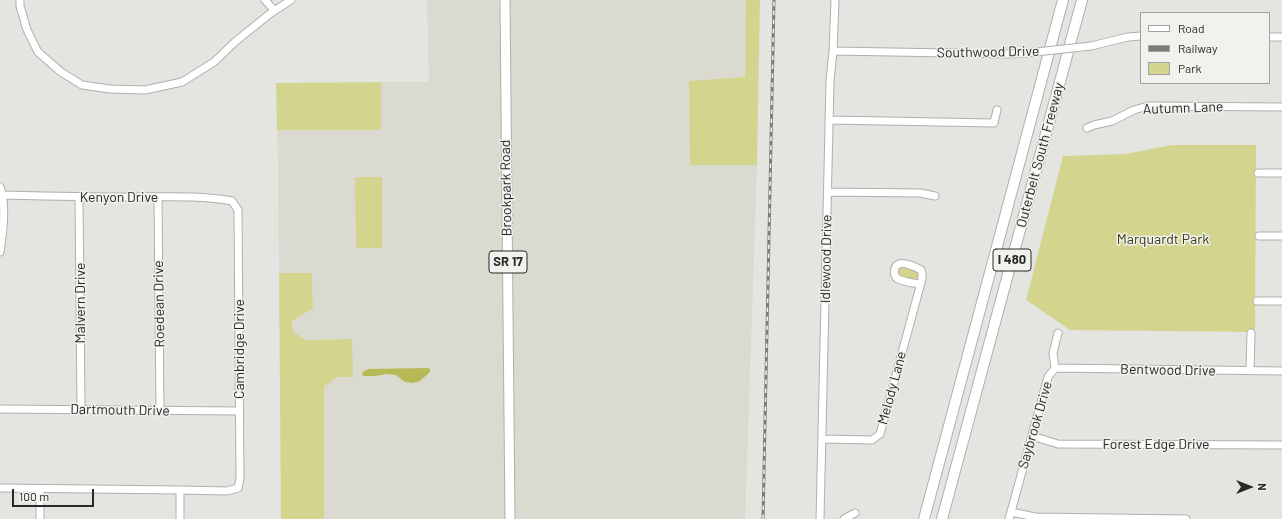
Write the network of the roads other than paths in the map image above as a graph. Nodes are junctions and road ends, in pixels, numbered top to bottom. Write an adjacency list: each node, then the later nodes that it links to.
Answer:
1 (20, 0): 8 (street)
2 (265, 0): 8 (street)
3 (291, 0): 8 (street)
4 (504, 0): 51 (main road, Brookpark Road / SR 17)
5 (835, 0): 12 (street, Idlewood Drive)
6 (1063, 0): 54 (highway, Outerbelt South Freeway / I 480)
7 (1082, 0): 55 (highway, Outerbelt South Freeway / I 480)
8 (276, 6)
9 (1140, 36): 12 (street, Southwood Drive, bridge)
10 (1270, 37): 11 (street)
11 (1282, 37)
12 (833, 51): 15 (street, Idlewood Drive)
13 (1282, 106): 16 (street, Autumn Lane)
14 (998, 110): 15 (street)
15 (830, 120): 20 (street, Idlewood Drive)
16 (1087, 128)
17 (1258, 173): 18 (street)
18 (1282, 173)
19 (0, 187): 21 (street)
20 (828, 192): 22 (street); 42 (street, Idlewood Drive)
21 (3, 195): 23 (street, Kenyon Drive); 28 (street)
22 (935, 196)
23 (79, 197): 24 (street, Kenyon Drive); 38 (street, Malvern Drive)
24 (158, 197): 25 (street, Kenyon Drive); 39 (street, Roedean Drive)
25 (238, 210): 40 (street, Cambridge Drive)
26 (1259, 236): 27 (street)
27 (1282, 236)
28 (0, 252)
29 (920, 284): 42 (street, Melody Lane)
30 (1257, 301): 31 (street)
31 (1282, 302)
32 (1058, 333): 34 (street, Saybrook Drive)
33 (1251, 333): 35 (street)
34 (1054, 368): 35 (street, Bentwood Drive); 41 (street, Saybrook Drive)
35 (1250, 371): 36 (street, Bentwood Drive)
36 (1282, 371)
37 (0, 409): 38 (street, Dartmouth Drive)
38 (81, 409): 39 (street, Dartmouth Drive)
39 (160, 410): 40 (street, Dartmouth Drive)
40 (239, 411): 46 (street, Cambridge Drive)
41 (1032, 436): 43 (street, Forest Edge Drive); 48 (street, Saybrook Drive)
42 (822, 439): 52 (street, Idlewood Drive)
43 (1282, 445)
44 (0, 488): 45 (street)
45 (40, 489): 46 (street); 49 (street)
46 (180, 490): 50 (street)
47 (855, 513): 53 (street)
48 (1010, 515): 56 (street)
49 (40, 519)
50 (180, 519)
51 (510, 519)
52 (820, 519)
53 (844, 519)
54 (924, 519)
55 (942, 519)
56 (1186, 519)

